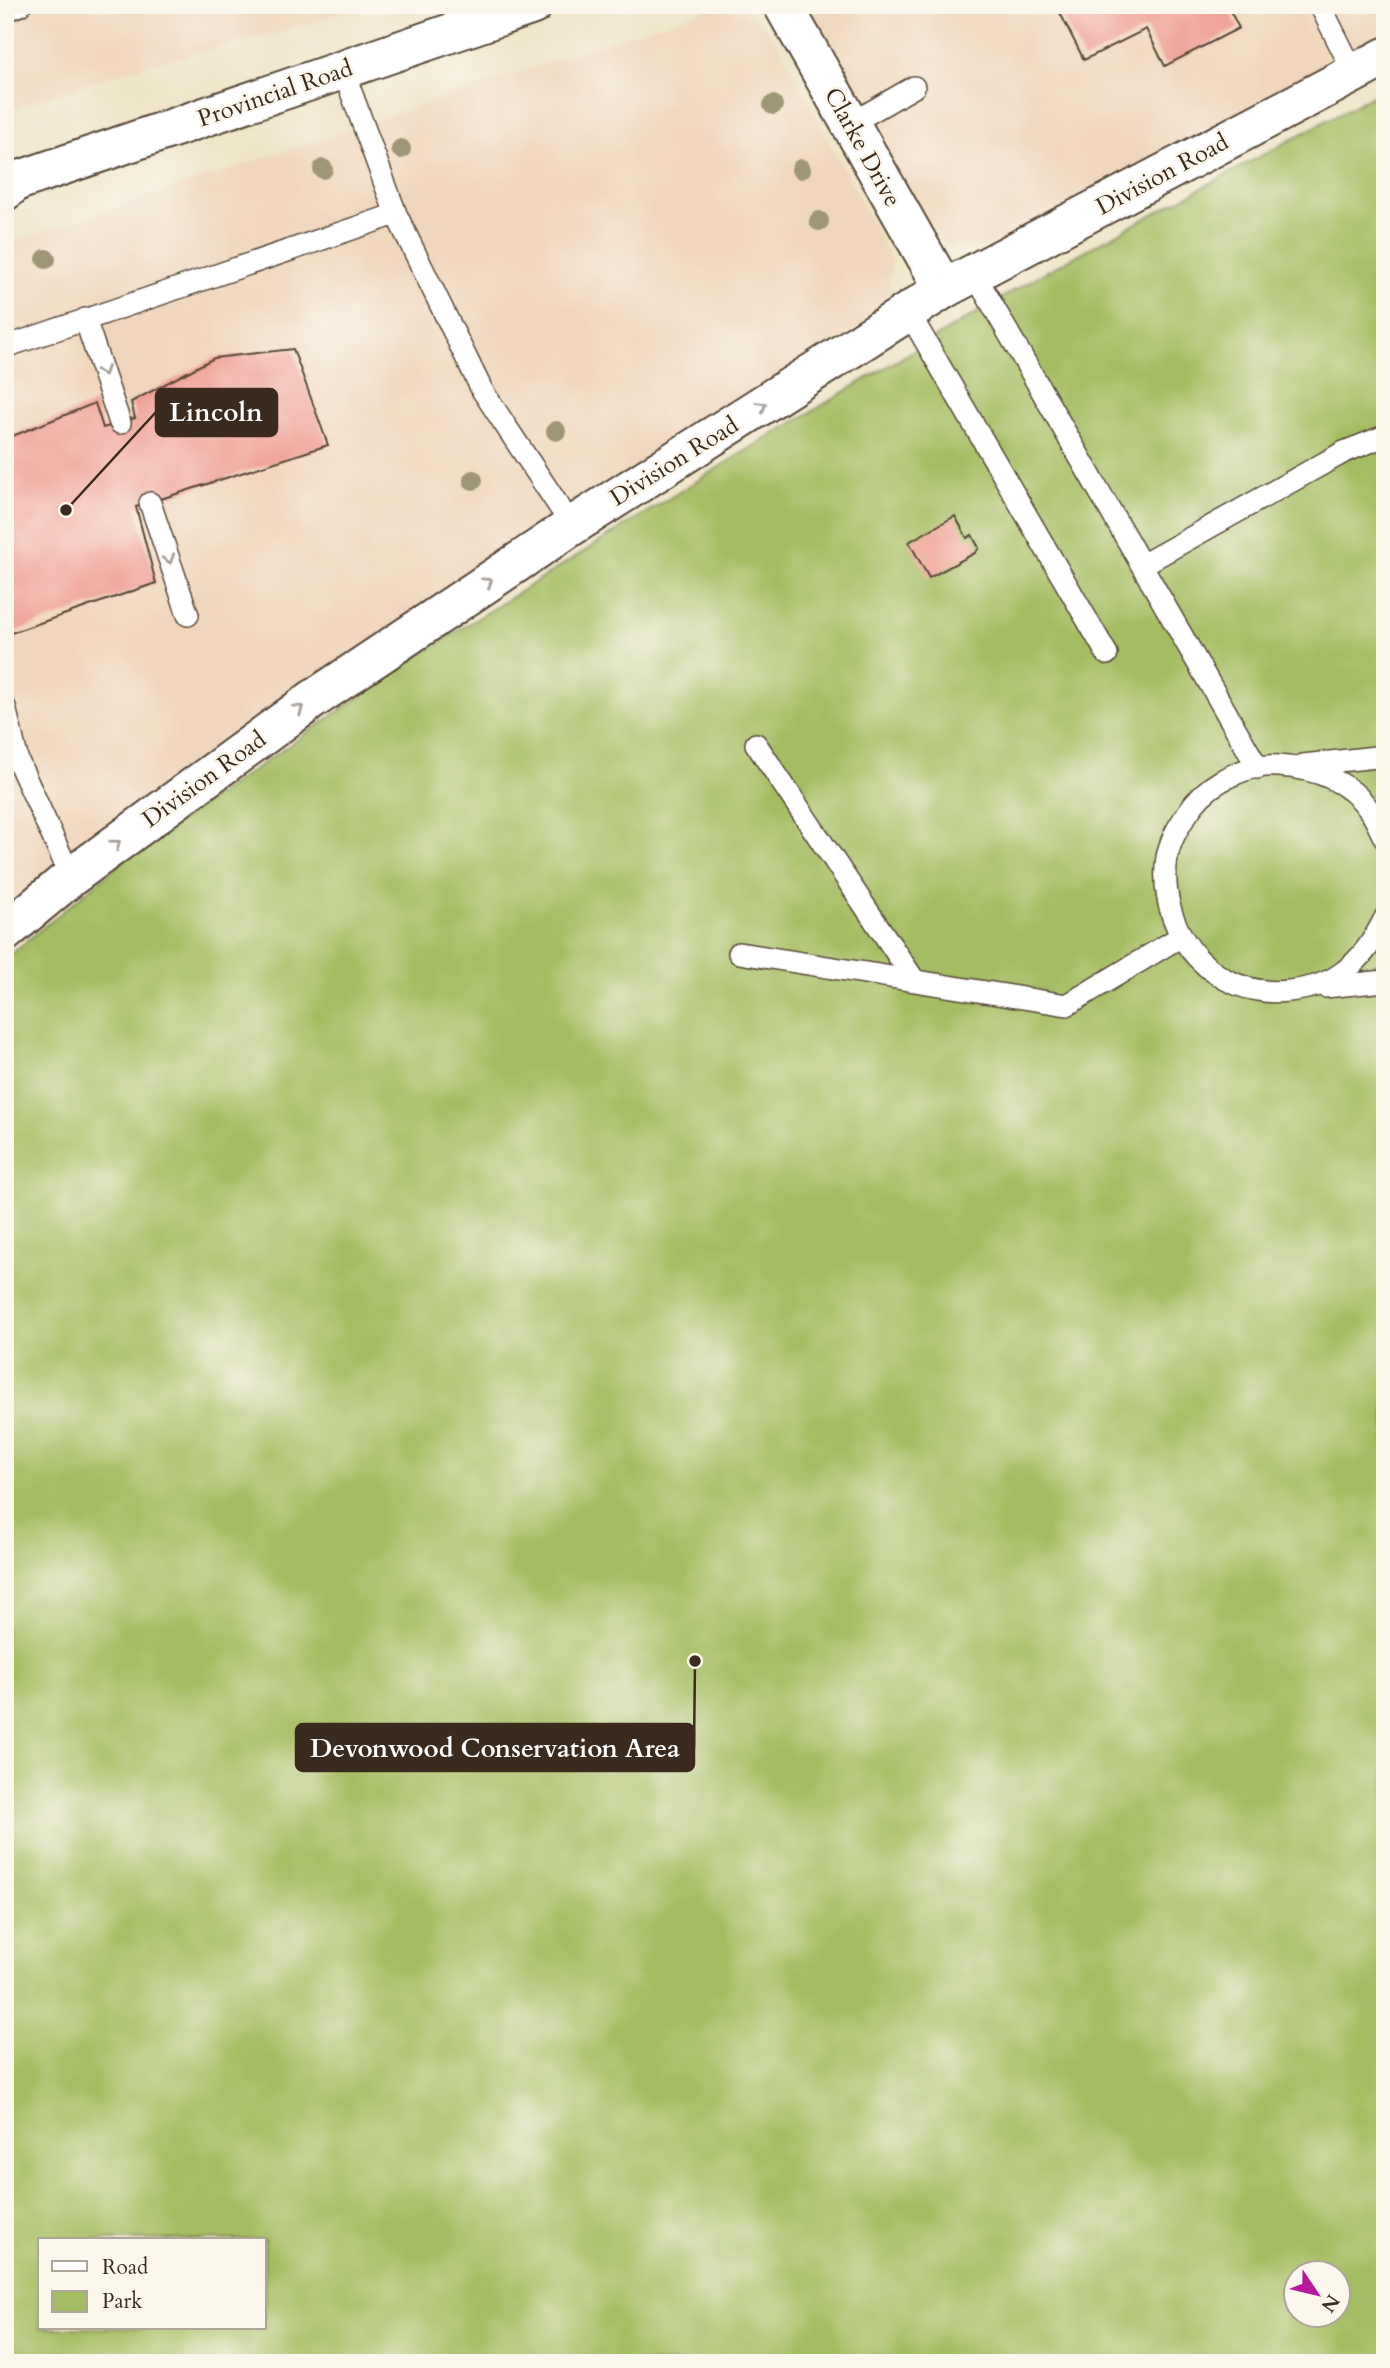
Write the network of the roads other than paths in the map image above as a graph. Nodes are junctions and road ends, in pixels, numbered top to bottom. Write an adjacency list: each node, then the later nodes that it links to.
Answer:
1 (20, 5): 5 (lane)
2 (533, 5): 6 (main road, Provincial Road)
3 (783, 5): 10 (main road, Clarke Drive)
4 (1320, 5): 7 (lane)
5 (5, 10)
6 (480, 14): 8 (main road, Provincial Road)
7 (1369, 65): 13 (main road, Division Road)
8 (343, 70): 11 (main road, Provincial Road); 12 (lane)
9 (914, 87): 10 (lane)
10 (850, 124): 13 (main road, Clarke Drive)
11 (9, 183)
12 (396, 214): 15 (lane); 20 (lane)
13 (959, 281): 14 (main road, Division Road); 21 (lane)
14 (909, 313): 20 (main road, Division Road, one-way to 14); 23 (lane)
15 (85, 319): 16 (lane); 17 (lane, one-way to 17)
16 (5, 347)
17 (120, 423)
18 (1385, 436): 21 (lane)
19 (150, 503): 22 (lane, one-way to 22)
20 (572, 526): 30 (main road, Division Road, one-way to 20)
21 (1142, 565): 28 (lane)
22 (188, 615)
23 (1107, 654)
24 (6, 714): 30 (lane)
25 (756, 744): 35 (lane)
26 (1385, 756): 27 (lane)
27 (1289, 766): 28 (lane); 29 (lane)
28 (1258, 768): 33 (lane)
29 (1385, 839)
30 (71, 877): 32 (main road, Division Road)
31 (1385, 918): 37 (lane)
32 (5, 932)
33 (1180, 937): 35 (lane); 37 (lane)
34 (739, 953): 35 (lane)
35 (915, 981)
36 (1385, 981): 37 (lane)
37 (1309, 989)

